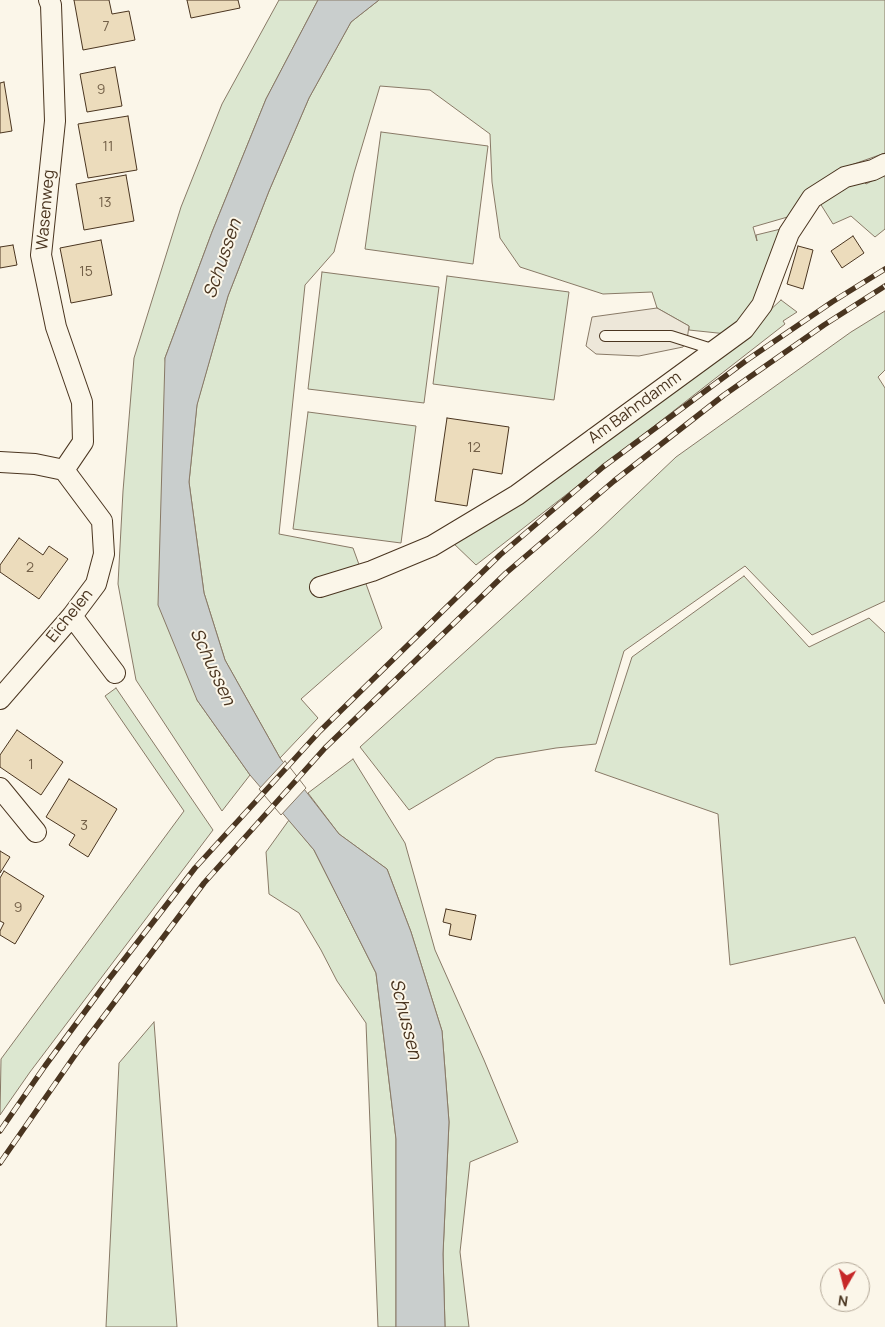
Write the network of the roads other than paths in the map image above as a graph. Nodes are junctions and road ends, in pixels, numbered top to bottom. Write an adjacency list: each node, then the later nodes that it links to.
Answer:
1 (49, 0): 6 (street, Wasenweg)
2 (885, 164): 4 (street, Am Bahndamm)
3 (605, 336): 4 (lane)
4 (715, 350): 7 (street, Am Bahndamm)
5 (0, 462): 6 (street)
6 (64, 470): 8 (street, Eichelen)
7 (320, 587)
8 (72, 616): 9 (street); 10 (street, Eichelen)
9 (116, 673)
10 (0, 700)
11 (0, 788): 12 (street)
12 (36, 832)

